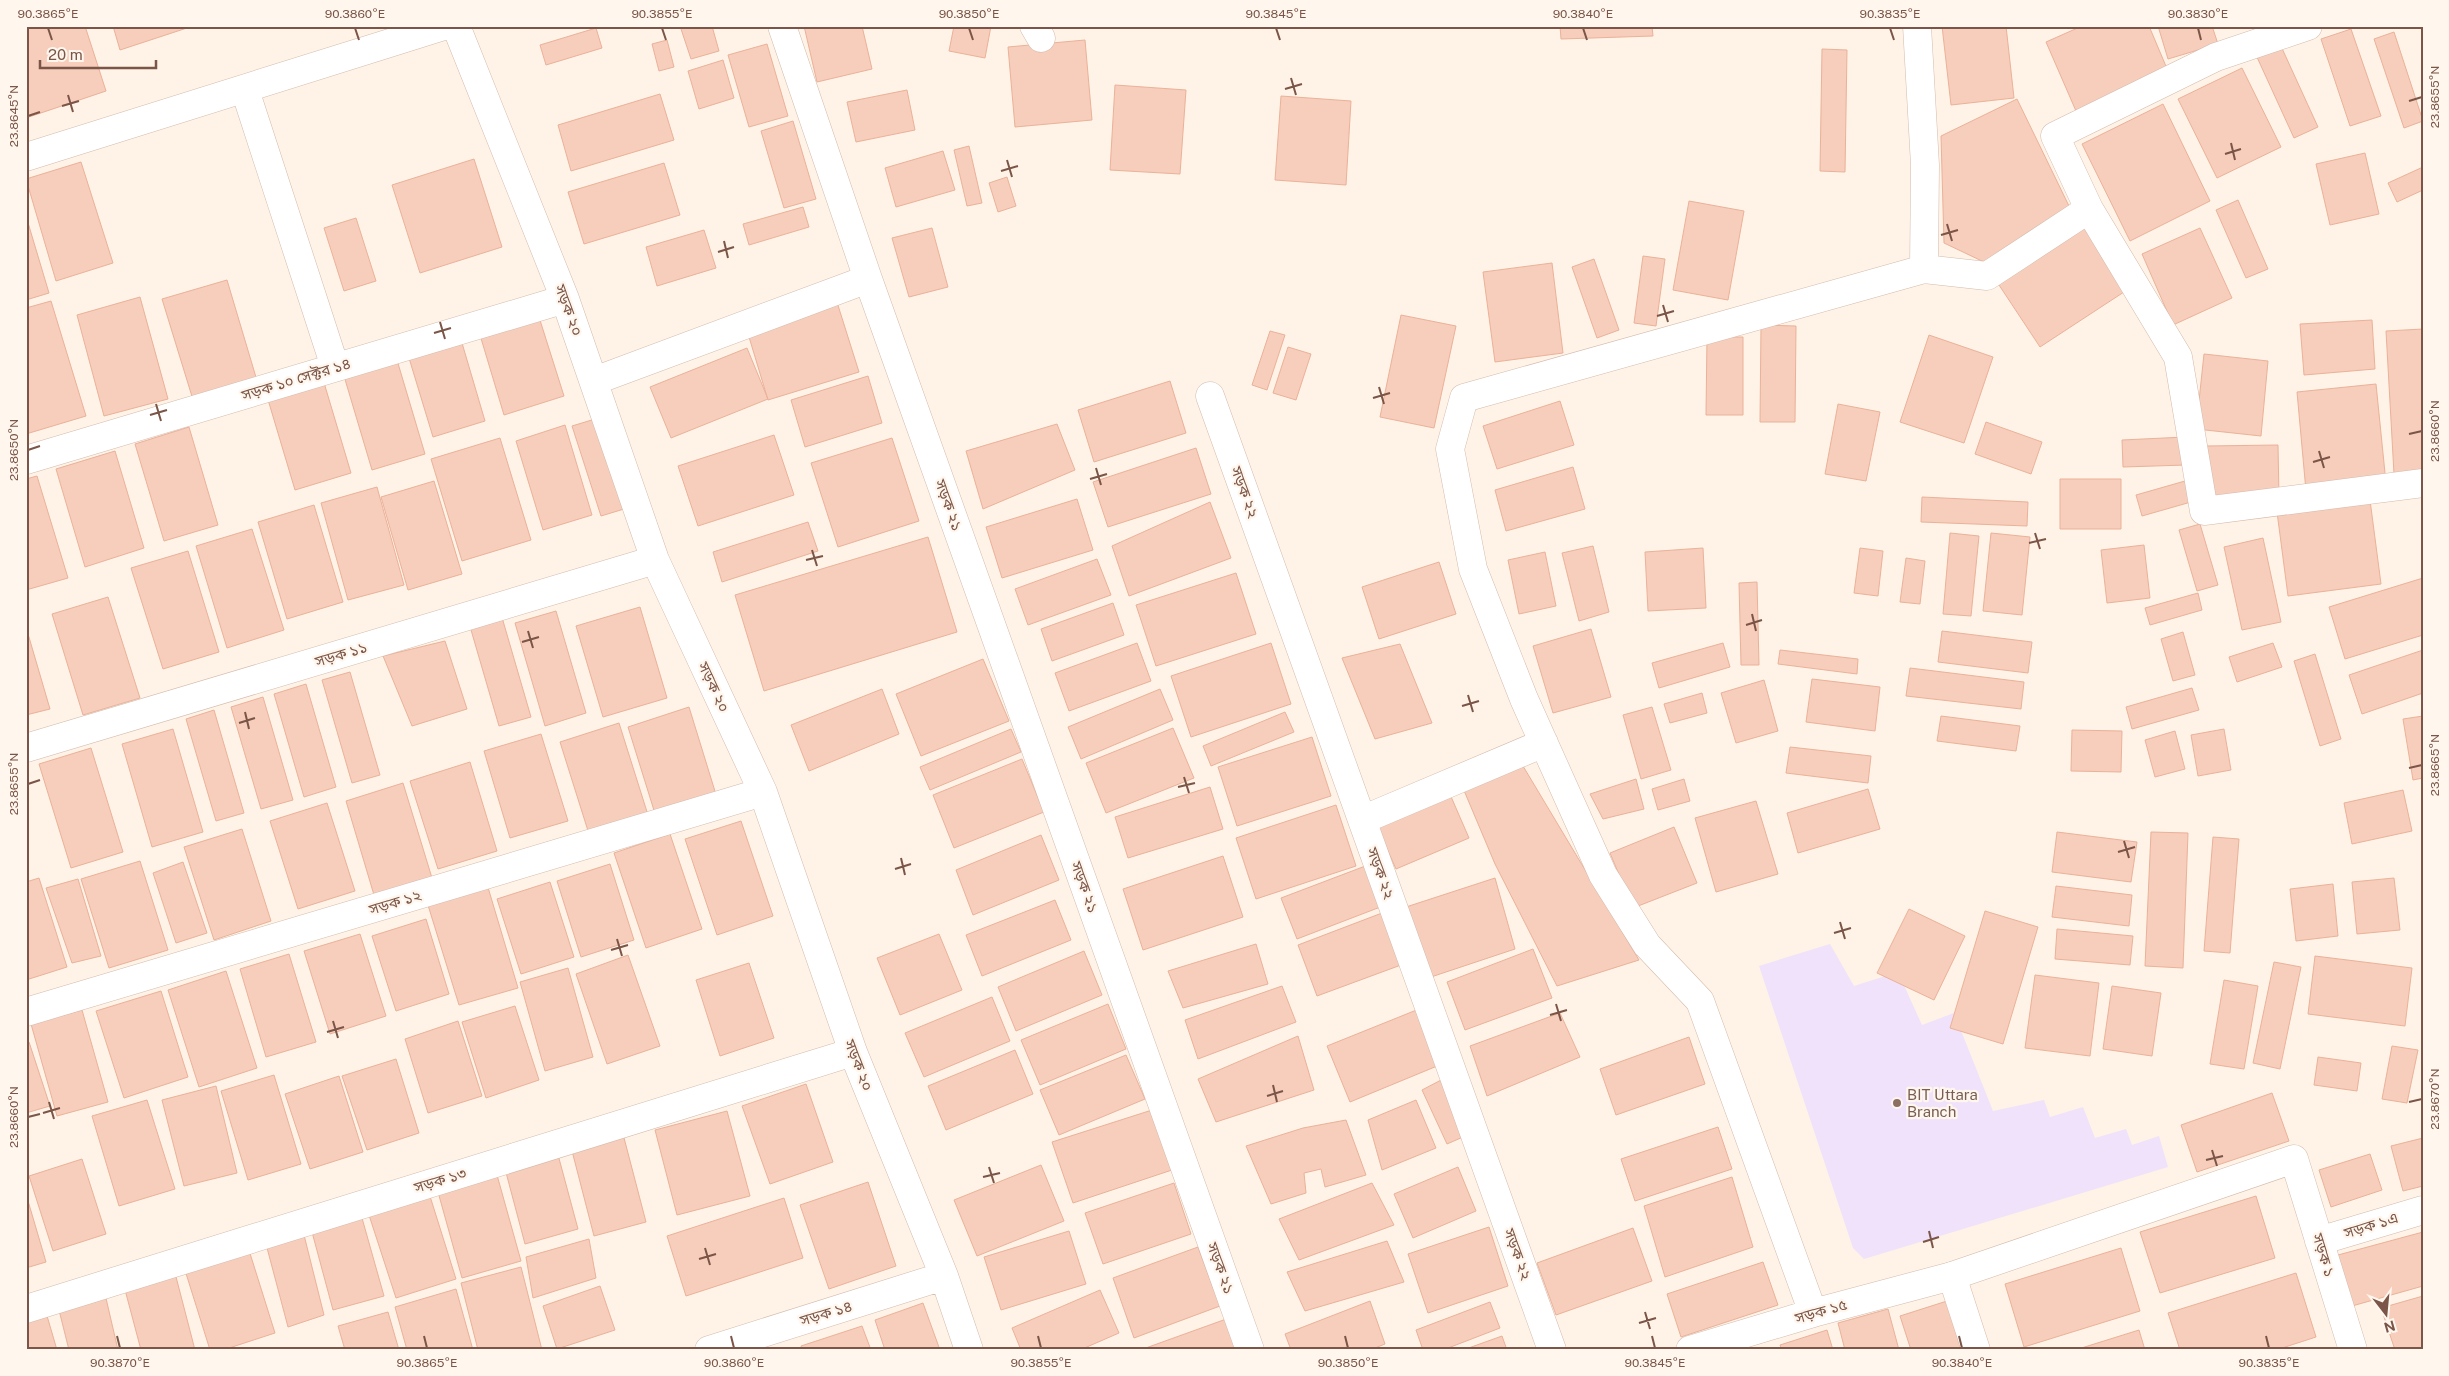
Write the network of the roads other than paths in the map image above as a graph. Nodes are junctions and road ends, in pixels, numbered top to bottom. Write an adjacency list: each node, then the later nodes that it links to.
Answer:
1 (444, 26): 6 (street)
2 (456, 26): 11 (street, সড়ক ২০)
3 (782, 26): 10 (street, সড়ক ২১)
4 (1917, 26): 9 (street)
5 (2308, 26): 8 (street)
6 (245, 90): 7 (street); 12 (street)
7 (26, 157)
8 (2089, 209): 9 (street); 16 (street)
9 (1924, 269): 18 (street)
10 (868, 279): 13 (street); 33 (street, সড়ক ২১)
11 (565, 299): 12 (street, সড়ক ১০ সেক্টর ১৪); 13 (street, সড়ক ২০)
12 (335, 367): 15 (street, সড়ক ১০ সেক্টর ১৪)
13 (594, 381): 17 (street, সড়ক ২০)
14 (1210, 396): 21 (street, সড়ক ২২)
15 (26, 460)
16 (2423, 484)
17 (655, 560): 19 (street, সড়ক ১১); 20 (street, সড়ক ২০)
18 (1544, 743): 21 (street); 30 (street)
19 (26, 748)
20 (763, 792): 22 (street, সড়ক ১২); 23 (street, সড়ক ২০)
21 (1362, 820): 34 (street, সড়ক ২২)
22 (26, 1012)
23 (854, 1052): 27 (street, সড়ক ২০); 29 (street, সড়ক ১৩)
24 (2294, 1159): 26 (street, সড়ক ১); 28 (street, সড়ক ১৫)
25 (2423, 1210): 26 (street, সড়ক ১এ)
26 (2320, 1241): 37 (street, সড়ক ১)
27 (944, 1276): 31 (street, সড়ক ১৪); 32 (street, সড়ক ২০)
28 (1952, 1276): 30 (street, সড়ক ১৫); 36 (street)
29 (26, 1309)
30 (1813, 1313): 35 (street, সড়ক ১৫)
31 (709, 1350)
32 (969, 1350)
33 (1250, 1350)
34 (1552, 1350)
35 (1690, 1350)
36 (1976, 1350)
37 (2353, 1350)

